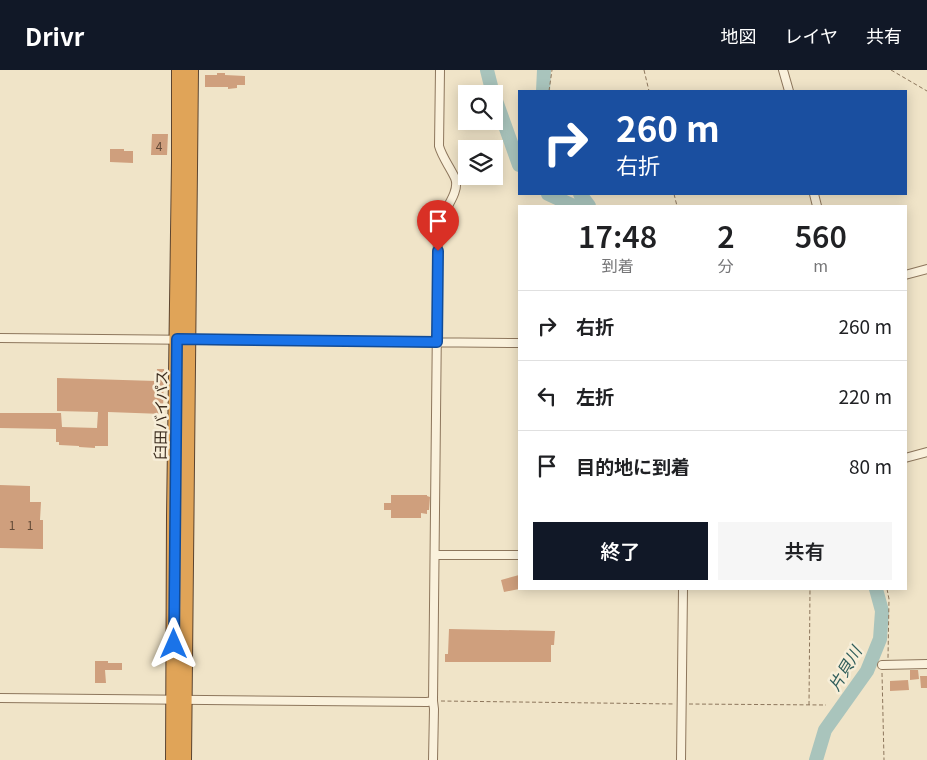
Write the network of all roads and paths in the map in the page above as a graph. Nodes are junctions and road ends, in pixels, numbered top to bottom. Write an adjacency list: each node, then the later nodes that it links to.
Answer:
1 (179, 70): 15 (highway, 臼田バイパス)
2 (191, 70): 15 (highway, 臼田バイパス)
3 (440, 70): 16 (street)
4 (552, 70): 8 (path)
5 (644, 70): 9 (path)
6 (783, 70): 10 (street)
7 (890, 70): 11 (path)
8 (549, 90)
9 (650, 90)
10 (788, 90)
11 (927, 91)
12 (927, 269): 13 (street)
13 (907, 274)
14 (0, 338): 15 (street)
15 (183, 339): 16 (street); 28 (highway, 臼田バイパス)
16 (437, 342): 17 (street); 20 (street)
17 (518, 343)
18 (927, 452): 19 (street)
19 (907, 457)
20 (435, 555): 21 (street); 29 (street)
21 (518, 555)
22 (683, 590): 30 (street)
23 (810, 590): 31 (path)
24 (888, 590): 26 (path)
25 (927, 664): 26 (street)
26 (885, 665): 37 (path)
27 (0, 698): 28 (street)
28 (179, 700): 29 (street); 33 (highway, 臼田バイパス); 34 (highway, 臼田バイパス)
29 (433, 701): 30 (path); 35 (street)
30 (682, 704): 31 (path); 36 (street)
31 (809, 705): 32 (path)
32 (826, 705)
33 (172, 760)
34 (184, 760)
35 (434, 760)
36 (681, 760)
37 (884, 760)

